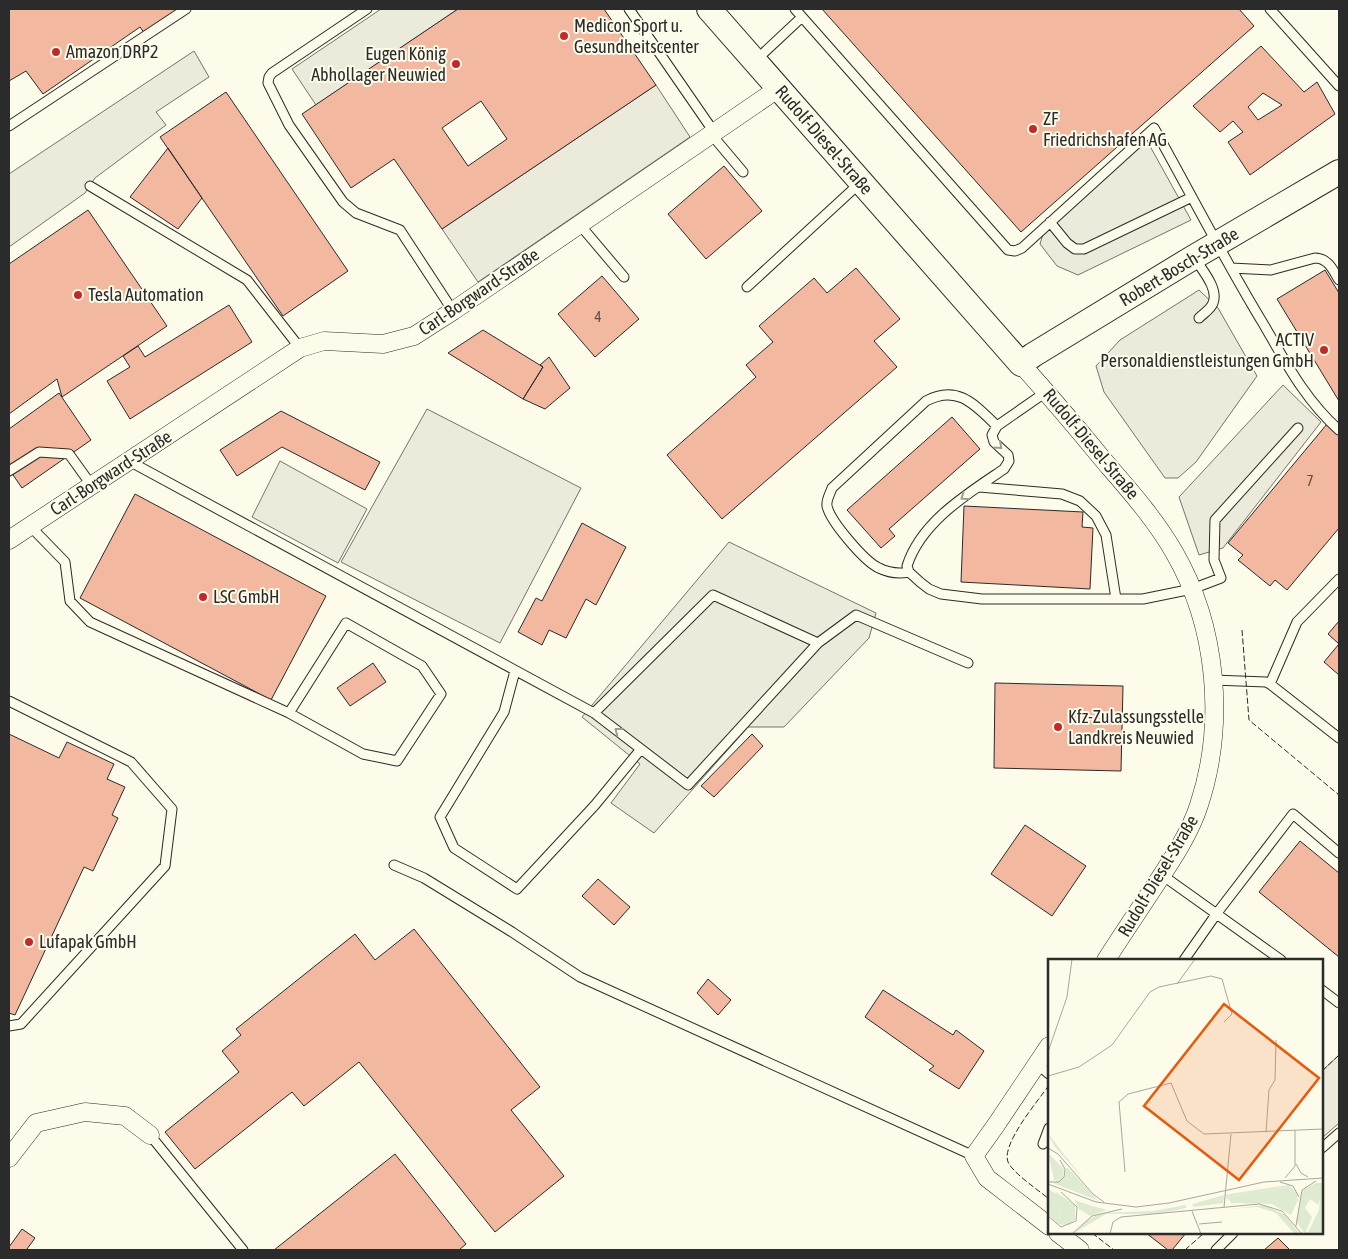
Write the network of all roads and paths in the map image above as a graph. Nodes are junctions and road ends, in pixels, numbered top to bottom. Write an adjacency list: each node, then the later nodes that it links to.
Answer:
1 (186, 9): 11 (lane)
2 (367, 9): 26 (lane)
3 (629, 9): 12 (lane)
4 (709, 9): 8 (street, Rudolf-Diesel-Straße)
5 (795, 9): 7 (lane)
6 (1270, 9): 9 (lane)
7 (802, 17): 8 (lane); 18 (lane)
8 (755, 61): 10 (street, Rudolf-Diesel-Straße)
9 (1339, 86)
10 (779, 88): 12 (street, Carl-Borgward-Straße); 15 (street, Rudolf-Diesel-Straße)
11 (9, 126)
12 (713, 133): 13 (lane); 19 (street, Carl-Borgward-Straße)
13 (743, 172)
14 (1337, 178): 20 (street, Robert-Bosch-Straße)
15 (861, 182): 25 (lane); 29 (street, Rudolf-Diesel-Straße)
16 (90, 186): 28 (lane)
17 (1192, 197): 18 (lane); 18 (lane); 20 (lane)
18 (1050, 222)
19 (580, 224): 23 (lane); 26 (street, Carl-Borgward-Straße)
20 (1217, 243): 21 (street, Robert-Bosch-Straße); 22 (lane)
21 (1194, 257): 27 (lane); 29 (street, Robert-Bosch-Straße)
22 (1231, 268): 24 (lane); 33 (lane)
23 (624, 277)
24 (1339, 280)
25 (747, 287)
26 (453, 311): 28 (street, Carl-Borgward-Straße)
27 (1199, 318)
28 (300, 348): 34 (street, Carl-Borgward-Straße)
29 (1022, 364): 30 (street, Rudolf-Diesel-Straße)
30 (1046, 392): 31 (lane); 42 (street, Rudolf-Diesel-Straße)
31 (998, 426): 37 (lane, one-way to 37); 40 (lane)
32 (1298, 428): 42 (lane)
33 (1339, 430)
34 (129, 461): 36 (street, Carl-Borgward-Straße); 46 (lane)
35 (9, 471): 36 (lane)
36 (92, 486): 38 (street, Carl-Borgward-Straße)
37 (978, 486): 40 (lane, one-way to 40); 43 (lane)
38 (30, 526): 39 (street, Carl-Borgward-Straße); 50 (lane)
39 (9, 540)
40 (910, 572): 43 (lane)
41 (1339, 579): 48 (lane)
42 (1192, 589): 43 (lane); 47 (street, Rudolf-Diesel-Straße)
43 (1116, 599)
44 (818, 643): 45 (lane); 51 (lane); 53 (lane)
45 (968, 663)
46 (515, 671): 51 (lane); 53 (lane)
47 (1213, 680): 48 (lane); 56 (street, Rudolf-Diesel-Straße)
48 (1270, 684): 52 (lane)
49 (9, 701): 63 (lane)
50 (289, 713): 50 (lane)
51 (594, 713): 53 (lane, one-way to 51)
52 (1339, 738)
53 (641, 749)
54 (1339, 853): 57 (lane)
55 (394, 865): 71 (lane)
56 (1162, 875): 57 (lane); 58 (street, Rudolf-Diesel-Straße)
57 (1217, 913): 59 (lane); 60 (lane)
58 (1107, 959)
59 (1185, 959)
60 (1280, 959)
61 (1323, 991): 62 (lane)
62 (1339, 1003)
63 (9, 1026)
64 (1048, 1050): 65 (street)
65 (1043, 1069): 71 (street)
66 (1048, 1131): 69 (lane)
67 (1339, 1133): 70 (lane)
68 (150, 1134): 72 (street); 76 (lane)
69 (1043, 1144)
70 (1323, 1147)
71 (974, 1156): 73 (street)
72 (9, 1158)
73 (1048, 1225)
74 (1059, 1234): 77 (street)
75 (1232, 1234): 78 (lane)
76 (243, 1250)
77 (1080, 1250)
78 (1216, 1250)

